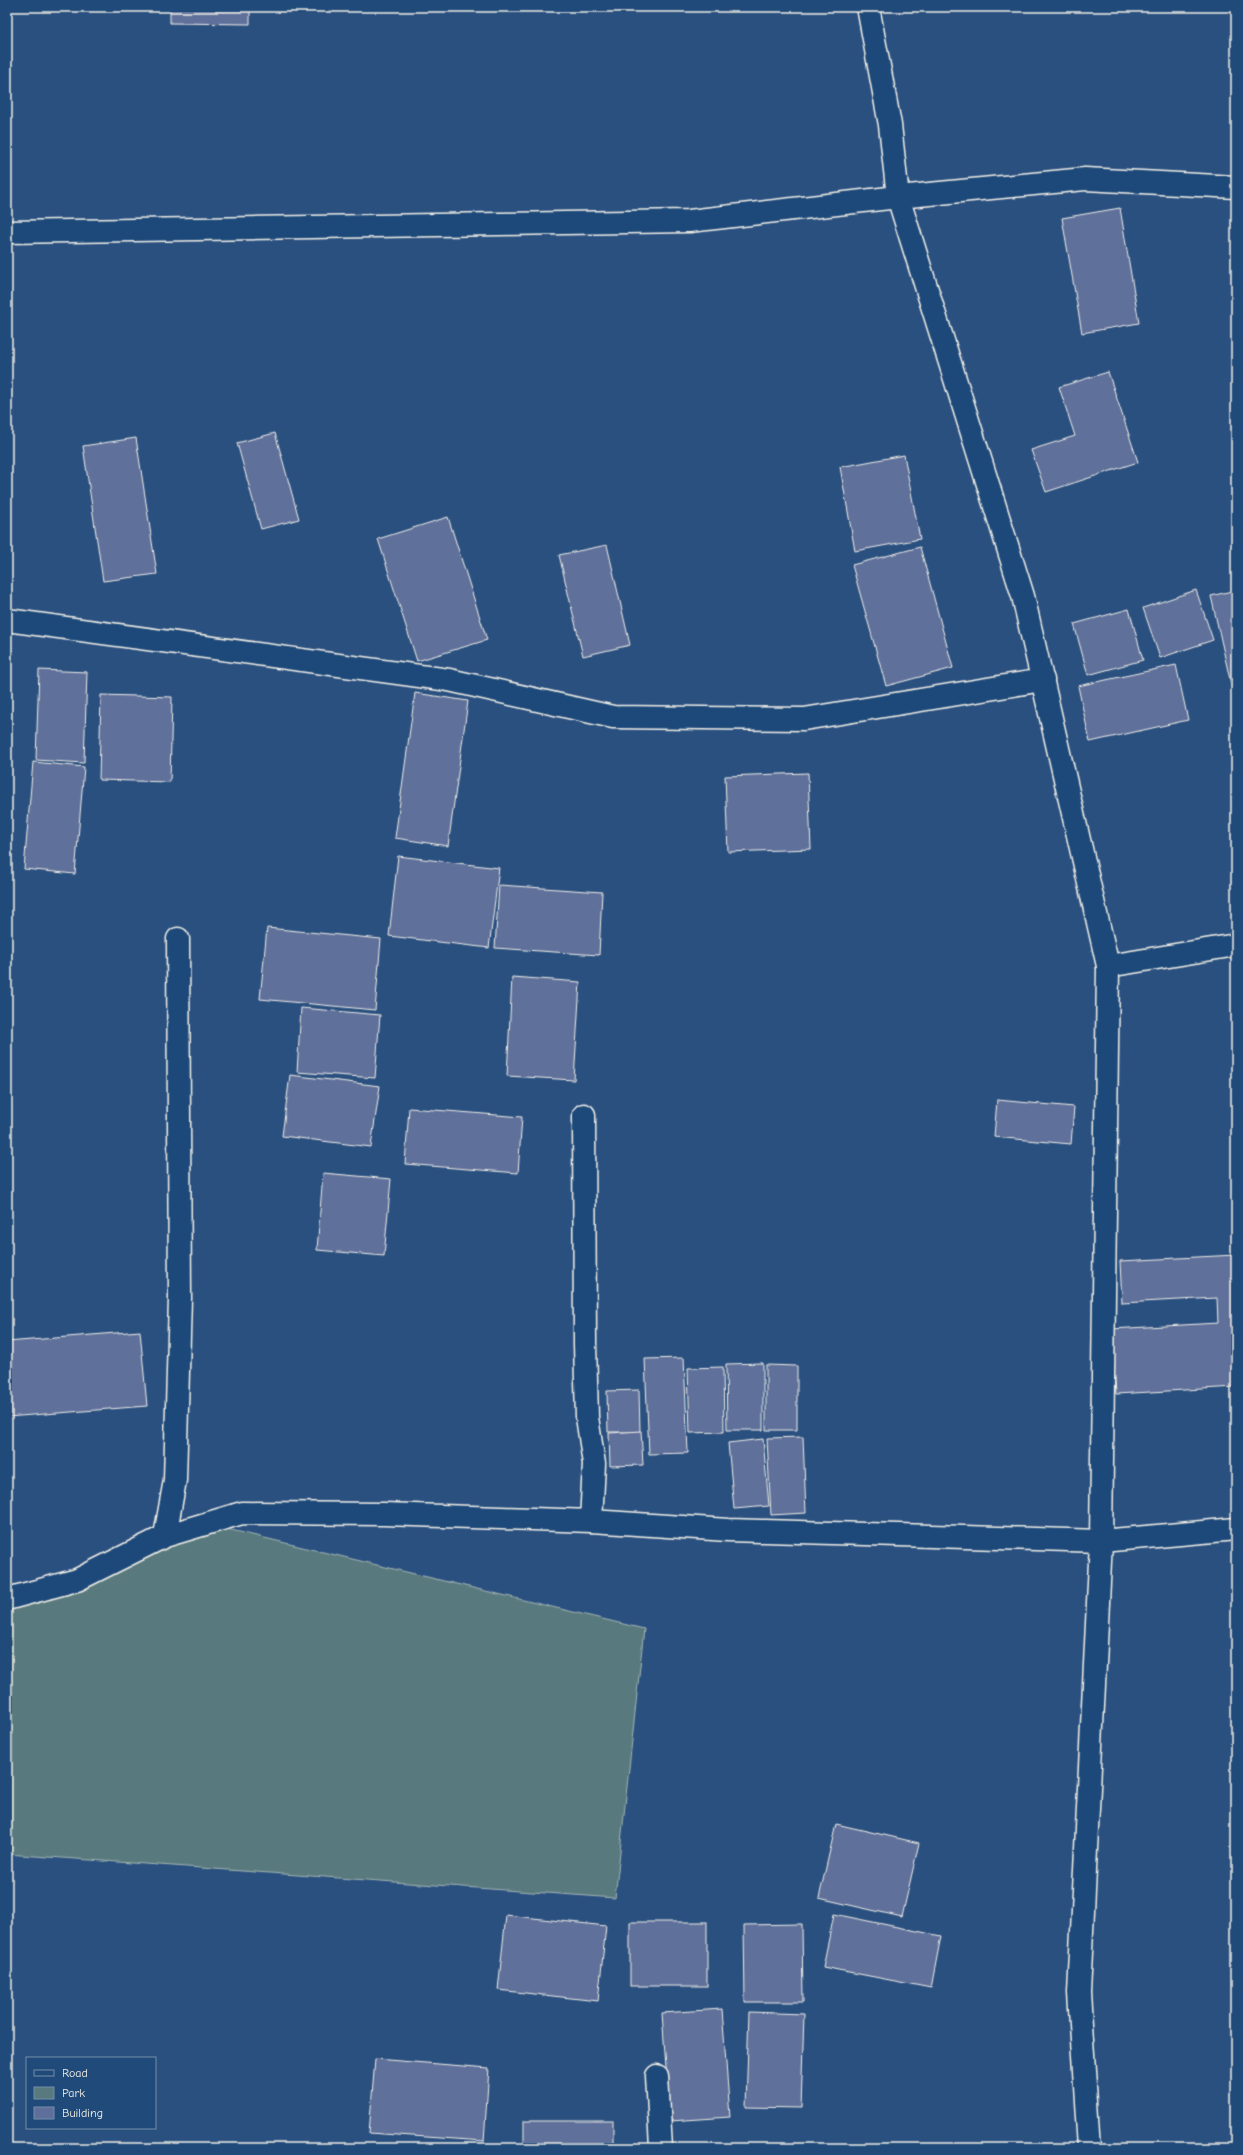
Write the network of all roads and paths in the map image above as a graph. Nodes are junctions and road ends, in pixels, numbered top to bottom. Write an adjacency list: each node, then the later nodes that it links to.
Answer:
1 (868, 7): 3 (street)
2 (1236, 187): 3 (street)
3 (898, 197): 4 (street); 6 (street)
4 (7, 232)
5 (7, 620): 6 (street)
6 (1044, 680): 9 (street)
7 (178, 939): 13 (street)
8 (1236, 945): 9 (street)
9 (1108, 966): 14 (street)
10 (584, 1116): 11 (street)
11 (590, 1521): 13 (street); 14 (street)
12 (1236, 1529): 14 (street)
13 (165, 1536): 15 (street)
14 (1101, 1541): 18 (street)
15 (7, 1599)
16 (657, 2076): 17 (street)
17 (661, 2148)
18 (1090, 2148)

